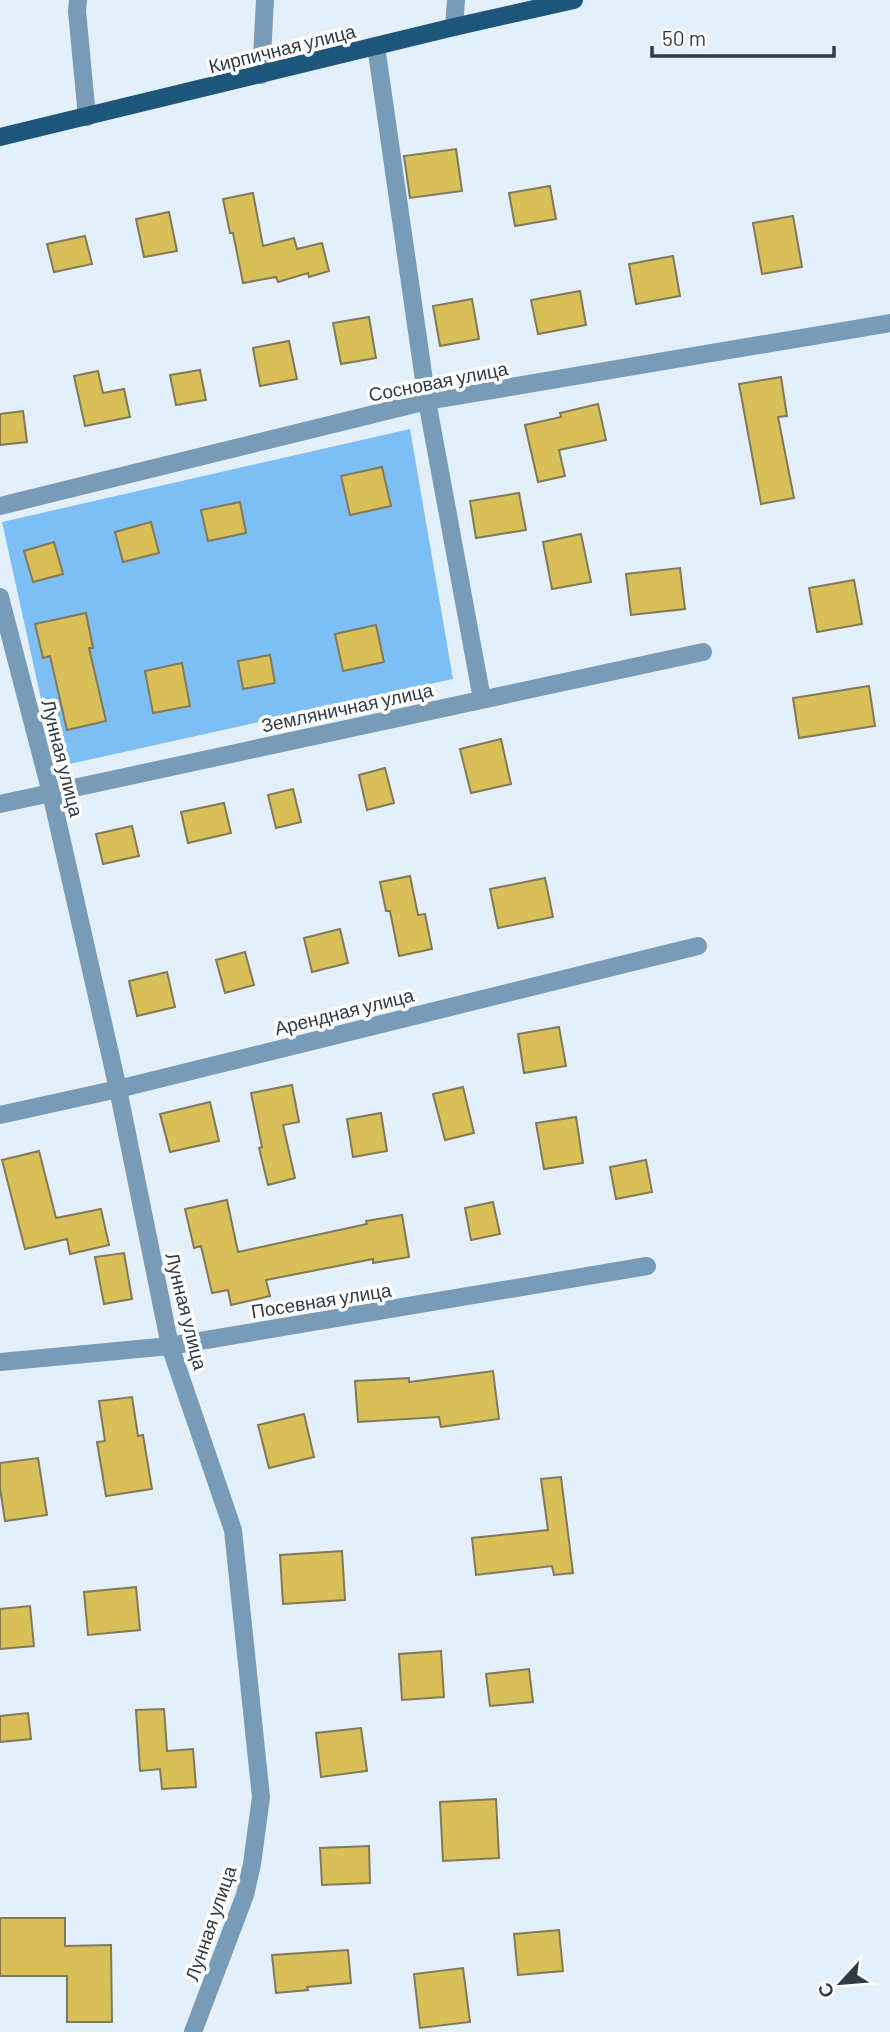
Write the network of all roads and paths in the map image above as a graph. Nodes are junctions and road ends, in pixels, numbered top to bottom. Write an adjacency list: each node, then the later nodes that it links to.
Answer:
1 (78, 0): 8 (street)
2 (265, 0): 7 (street)
3 (456, 0): 5 (street)
4 (574, 0): 5 (main road, Кирпичная улица)
5 (454, 27): 6 (main road, Кирпичная улица)
6 (376, 47): 7 (main road, Кирпичная улица); 11 (street)
7 (261, 75): 8 (main road, Кирпичная улица)
8 (87, 117): 9 (main road, Кирпичная улица)
9 (0, 137)
10 (890, 323): 11 (street, Сосновая улица)
11 (427, 401): 12 (street, Сосновая улица); 15 (street)
12 (0, 506)
13 (0, 597): 16 (street, Лунная улица)
14 (703, 652): 15 (street, Земляничная улица)
15 (482, 699): 16 (street, Земляничная улица)
16 (51, 793): 17 (street, Земляничная улица); 19 (street, Лунная улица)
17 (0, 804)
18 (698, 946): 19 (street, Арендная улица)
19 (118, 1089): 20 (street, Арендная улица); 22 (street, Лунная улица)
20 (0, 1115)
21 (646, 1266): 22 (street, Посевная улица)
22 (170, 1346): 23 (street, Посевная улица); 24 (street, Лунная улица)
23 (0, 1362)
24 (193, 2032)

